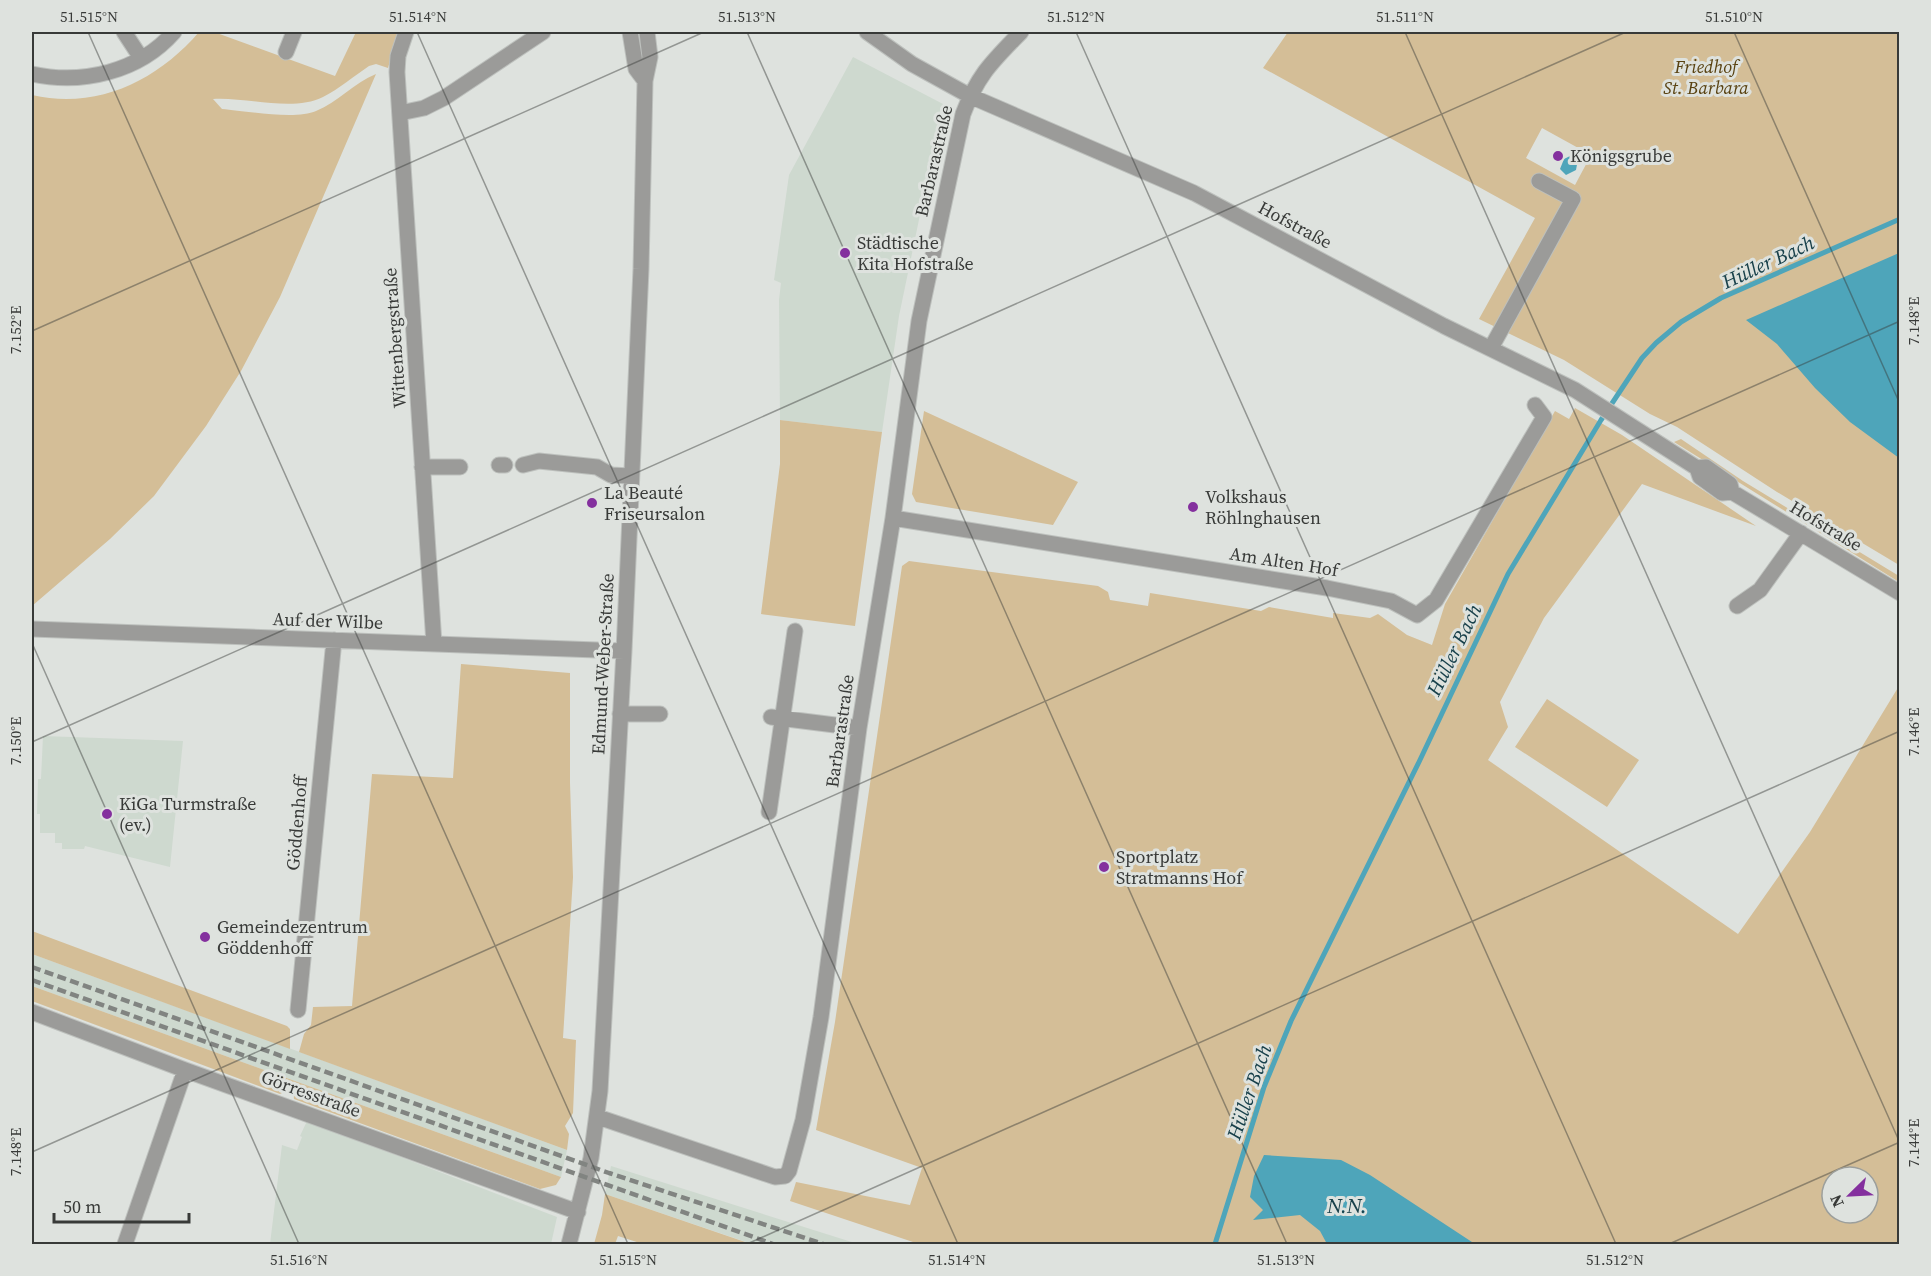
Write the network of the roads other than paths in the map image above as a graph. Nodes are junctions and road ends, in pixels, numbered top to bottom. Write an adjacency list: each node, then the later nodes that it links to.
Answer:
1 (124, 32): 11 (street)
2 (174, 32): 11 (street)
3 (294, 32): 10 (street)
4 (406, 32): 15 (street, Wittenbergstraße)
5 (543, 32): 15 (street)
6 (630, 32): 13 (street, Edmund-Weber-Straße)
7 (647, 32): 13 (street, Edmund-Weber-Straße)
8 (867, 32): 14 (street, Hofstraße)
9 (1021, 32): 14 (street, Barbarastraße)
10 (286, 52)
11 (141, 58): 12 (street)
12 (32, 74)
13 (645, 81): 22 (street, Edmund-Weber-Straße)
14 (970, 96): 17 (street, Hofstraße); 23 (street, Barbarastraße)
15 (400, 113): 20 (street, Wittenbergstraße)
16 (1539, 181): 17 (street)
17 (1491, 348): 24 (street, Hofstraße)
18 (1535, 405): 23 (street, Am Alten Hof)
19 (524, 465): 22 (street)
20 (422, 467): 21 (street); 30 (street, Wittenbergstraße)
21 (460, 467)
22 (631, 476): 31 (street, Edmund-Weber-Straße)
23 (894, 518): 35 (street, Barbarastraße)
24 (1801, 533): 25 (street, Hofstraße); 26 (street)
25 (1899, 593)
26 (1737, 606)
27 (32, 629): 29 (street, Auf der Wilbe)
28 (795, 631): 34 (street)
29 (333, 640): 30 (street, Auf der Wilbe); 37 (street, Göddenhoff)
30 (434, 644): 31 (street, Auf der Wilbe)
31 (624, 651): 32 (street, Edmund-Weber-Straße)
32 (620, 714): 33 (street); 40 (street, Edmund-Weber-Straße)
33 (660, 714)
34 (776, 717): 35 (street); 36 (street)
35 (859, 728): 40 (street, Barbarastraße)
36 (770, 812)
37 (298, 1010)
38 (32, 1012): 39 (street, Görresstraße)
39 (185, 1070): 41 (street, Görresstraße); 42 (street)
40 (598, 1117): 41 (street, Edmund-Weber-Straße)
41 (578, 1212): 43 (street, Edmund-Weber-Straße)
42 (125, 1245)
43 (569, 1245)

